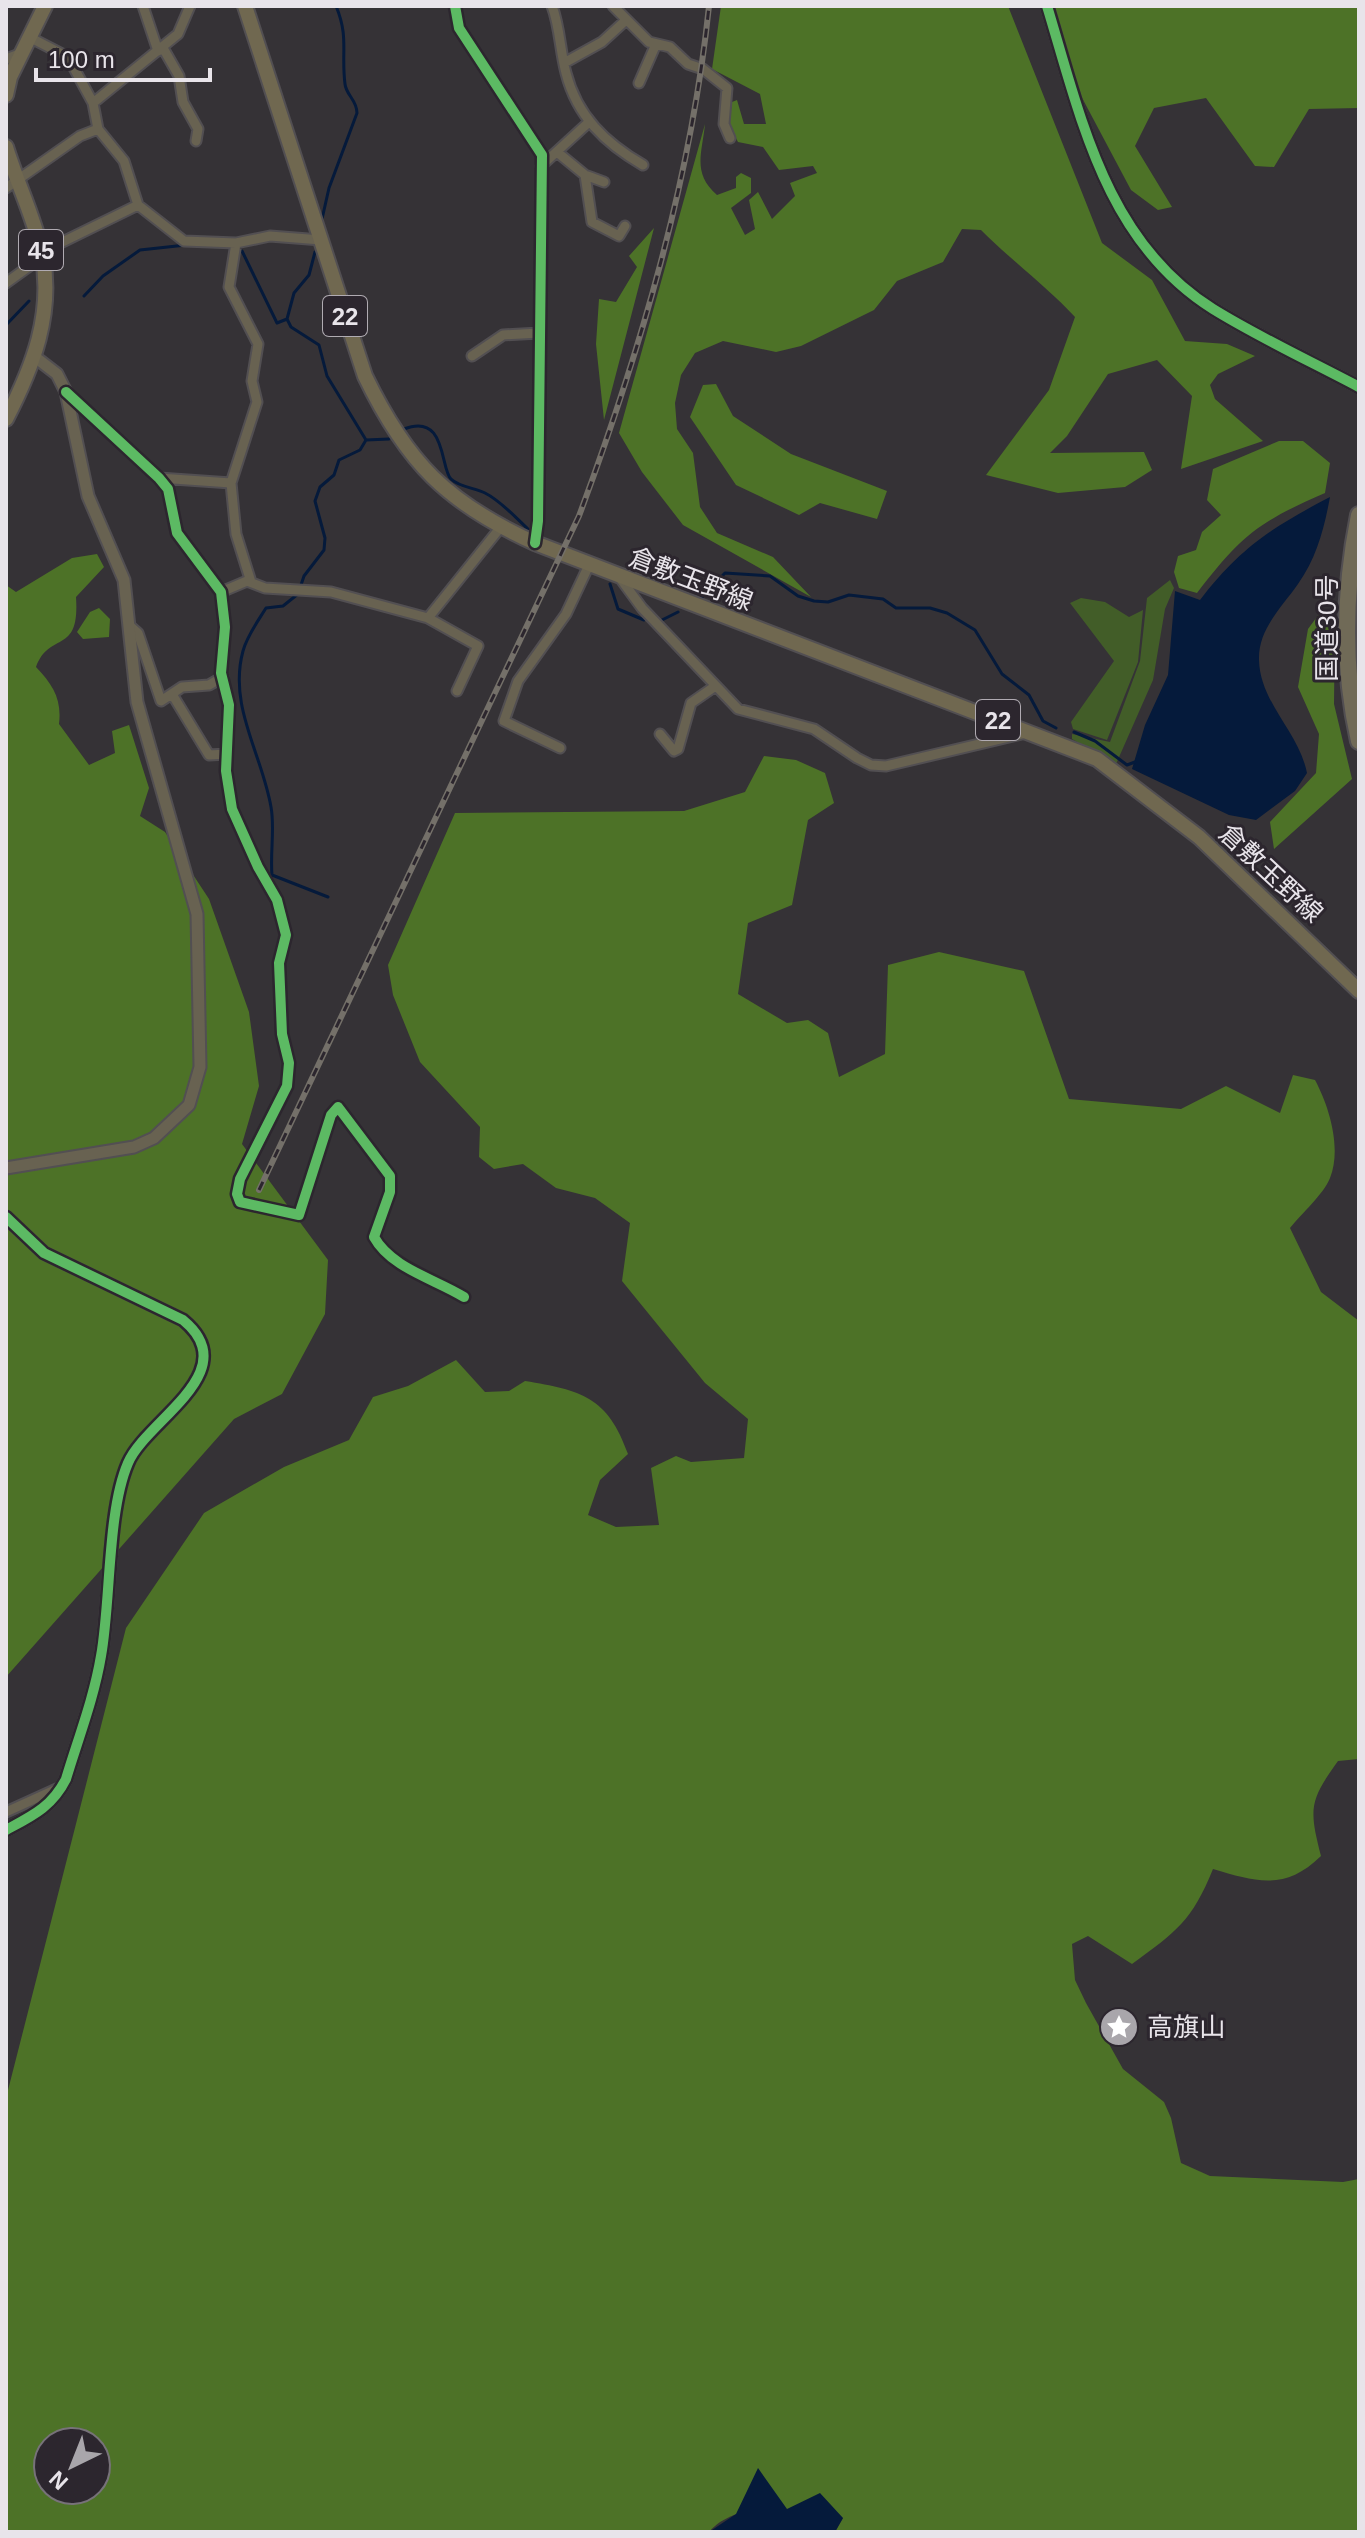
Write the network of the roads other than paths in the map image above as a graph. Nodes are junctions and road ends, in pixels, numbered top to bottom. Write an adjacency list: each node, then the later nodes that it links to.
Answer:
1 (45, 6): 10 (main road)
2 (143, 6): 12 (street)
3 (190, 6): 12 (street)
4 (245, 6): 32 (main road, 倉敷玉野線 / 22)
5 (455, 6): 26 (street)
6 (552, 6): 15 (street)
7 (613, 6): 9 (street)
8 (1047, 6): 39 (street)
9 (625, 21): 11 (street); 15 (street)
10 (29, 37): 13 (main road); 18 (street)
11 (656, 44): 16 (street); 21 (street)
12 (160, 50): 18 (street); 22 (street)
13 (22, 53): 14 (street); 17 (main road)
14 (6, 59)
15 (564, 63): 19 (street)
16 (639, 83)
17 (6, 95)
18 (93, 103): 20 (street)
19 (588, 123): 24 (street); 25 (street)
20 (98, 129): 29 (street); 30 (street)
21 (730, 138)
22 (196, 141)
23 (6, 147): 29 (main road, 45)
24 (557, 152): 26 (street); 27 (street)
25 (643, 165)
26 (541, 166): 36 (street)
27 (585, 175): 28 (street); 31 (street)
28 (604, 182)
29 (11, 184): 34 (main road, 45)
30 (138, 205): 33 (street); 34 (street)
31 (625, 226)
32 (321, 240): 33 (street); 45 (main road, 倉敷玉野線 / 22)
33 (236, 243): 43 (street)
34 (42, 254): 35 (street); 38 (main road, 45)
35 (6, 283)
36 (539, 333): 37 (street); 46 (street)
37 (472, 356)
38 (35, 357): 40 (street); 41 (main road, 45)
39 (1359, 387)
40 (66, 392): 42 (street); 52 (street)
41 (6, 419)
42 (159, 478): 43 (street); 50 (street)
43 (231, 483): 49 (street)
44 (1359, 515): 59 (highway, 国道30号)
45 (500, 528): 46 (main road, 倉敷玉野線 / 22); 51 (street)
46 (535, 543): 47 (main road, 倉敷玉野線 / 22)
47 (589, 565): 48 (main road, 倉敷玉野線 / 22); 60 (street)
48 (620, 578): 54 (street); 57 (main road, 倉敷玉野線 / 22)
49 (251, 582): 50 (street); 51 (street)
50 (221, 592): 53 (street)
51 (428, 618): 55 (street)
52 (129, 625): 56 (street); 63 (street)
53 (223, 677): 56 (street); 61 (street)
54 (714, 687): 57 (street); 58 (street)
55 (457, 691)
56 (172, 694): 61 (street)
57 (1029, 732): 62 (main road, 倉敷玉野線 / 22)
58 (660, 734)
59 (1359, 741)
60 (560, 748)
61 (227, 754): 65 (street)
62 (1359, 991)
63 (6, 1168)
64 (6, 1217): 66 (street)
65 (464, 1297)
66 (63, 1786): 67 (street); 68 (street)
67 (6, 1812)
68 (6, 1830)

